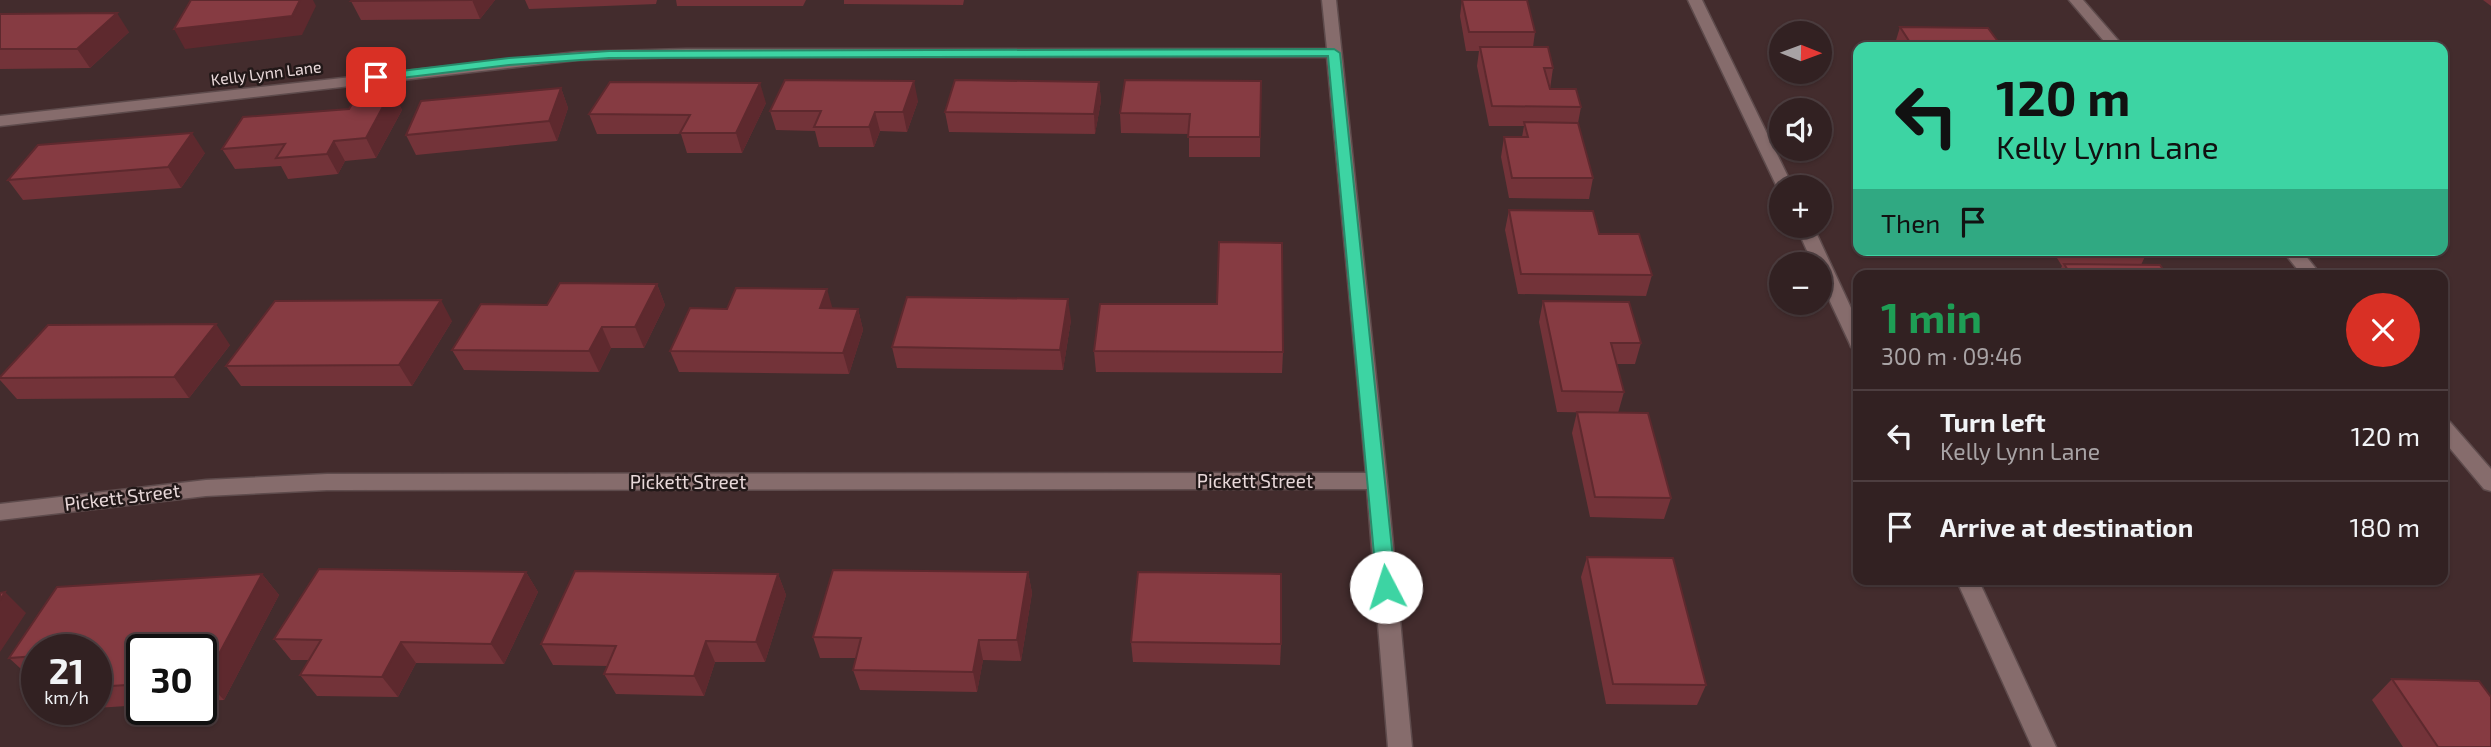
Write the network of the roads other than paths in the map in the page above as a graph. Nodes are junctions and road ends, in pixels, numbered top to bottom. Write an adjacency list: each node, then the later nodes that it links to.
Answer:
1 (1329, 0): 5 (street)
2 (1695, 0): 7 (street)
3 (2076, 0): 4 (street)
4 (2113, 42)
5 (1334, 53): 6 (street, Kelly Lynn Lane); 13 (street)
6 (0, 121)
7 (1779, 175)
8 (1810, 238): 11 (street)
9 (2296, 256): 10 (street)
10 (2308, 270)
11 (1853, 331)
12 (2448, 433): 14 (street)
13 (1377, 481): 15 (street, Pickett Street); 17 (street)
14 (2491, 483)
15 (0, 512)
16 (1970, 585): 18 (street)
17 (1400, 747)
18 (2044, 747)

